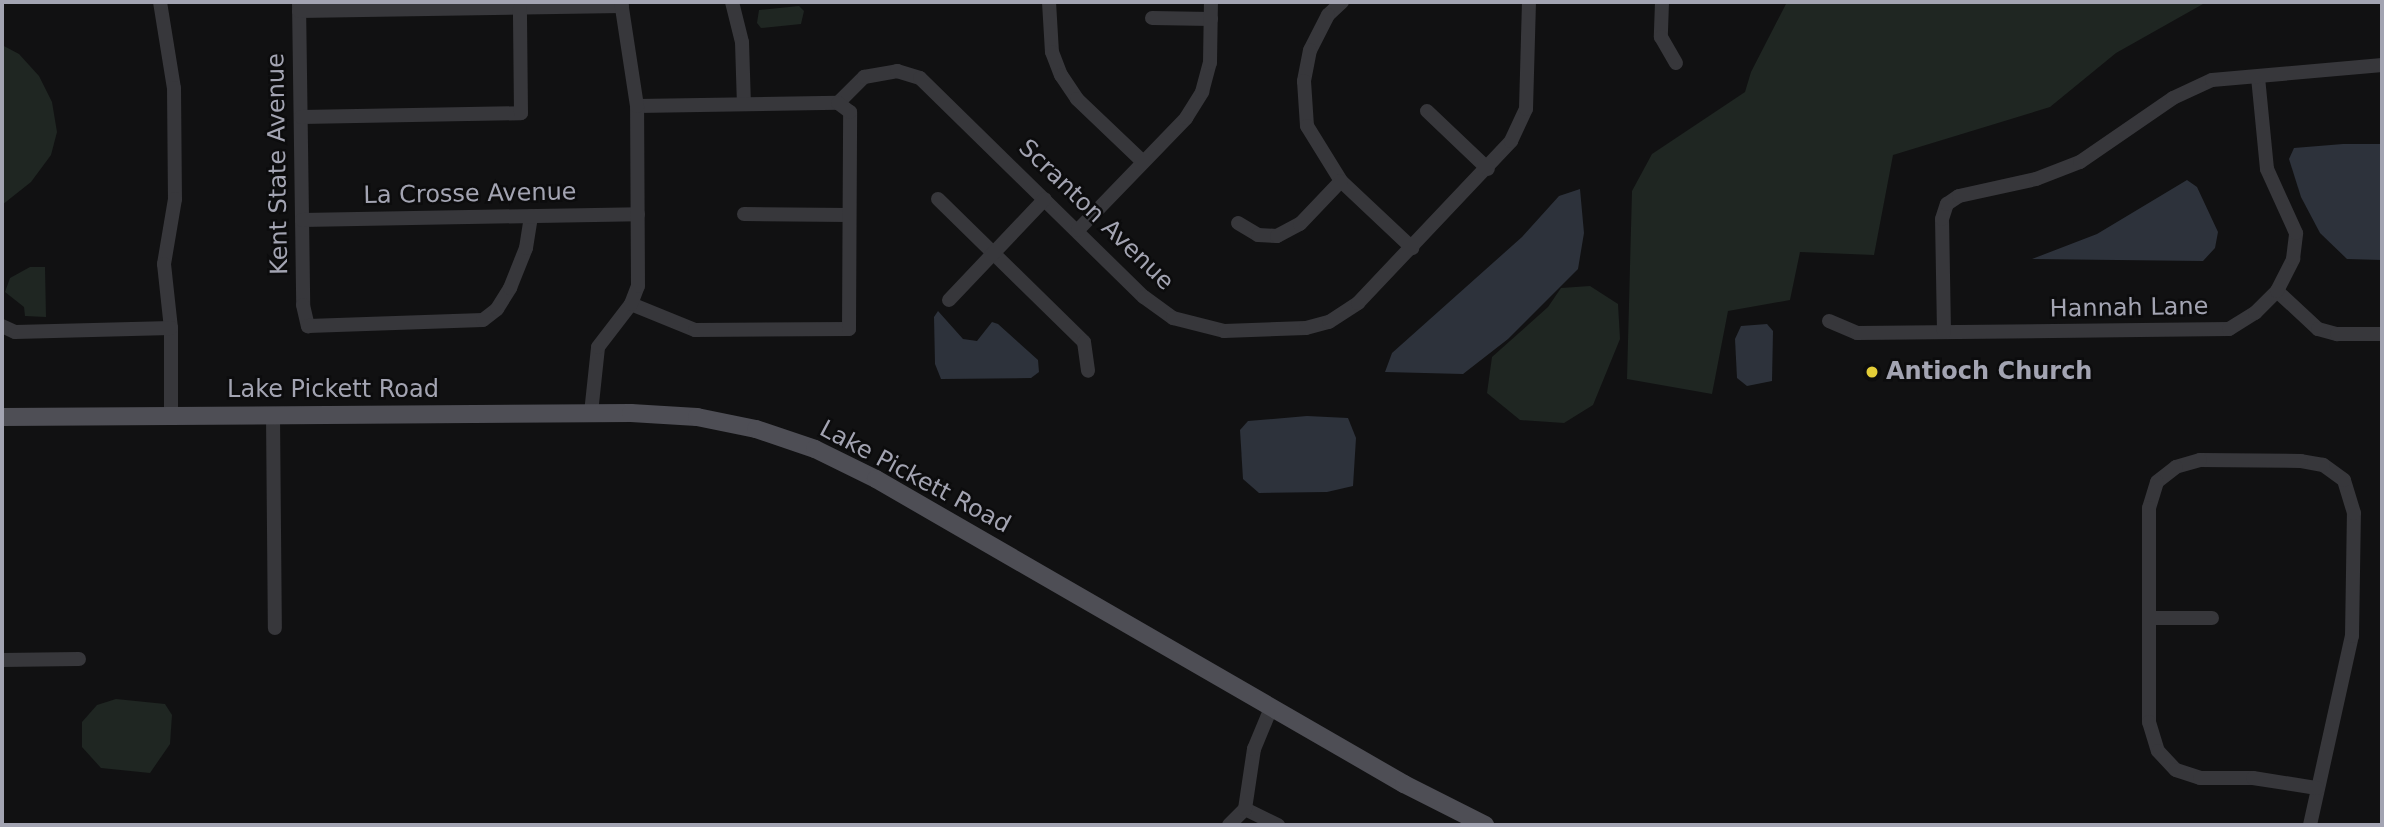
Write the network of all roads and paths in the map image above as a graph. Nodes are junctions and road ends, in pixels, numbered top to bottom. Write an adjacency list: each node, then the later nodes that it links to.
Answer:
1 (160, 2): 40 (street)
2 (732, 2): 17 (street)
3 (1049, 2): 21 (street)
4 (1211, 2): 12 (street)
5 (1342, 2): 23 (street)
6 (1529, 2): 22 (street, Scranton Avenue)
7 (1662, 2): 13 (street)
8 (621, 4): 10 (street); 18 (street)
9 (299, 7): 10 (street); 20 (street, Kent State Avenue)
10 (520, 9): 20 (street)
11 (1152, 18): 12 (street)
12 (1211, 19): 21 (street)
13 (1676, 63)
14 (2382, 65): 15 (street)
15 (2258, 77): 35 (street, Hannah Lane); 41 (street)
16 (838, 103): 17 (street); 25 (street, Scranton Avenue); 28 (street)
17 (744, 104): 18 (street)
18 (636, 106): 26 (street)
19 (1427, 111): 22 (street)
20 (301, 117): 30 (street, Kent State Avenue)
21 (1142, 161): 32 (street)
22 (1488, 169): 33 (street, Scranton Avenue)
23 (1341, 181): 31 (street); 33 (street)
24 (938, 199): 34 (street)
25 (1045, 199): 32 (street, Scranton Avenue); 34 (street)
26 (638, 214): 29 (street, La Crosse Avenue); 37 (street)
27 (744, 214): 28 (street)
28 (849, 215): 37 (street)
29 (531, 216): 30 (street, La Crosse Avenue); 30 (street, Kent State Avenue)
30 (302, 220)
31 (1238, 223)
32 (1078, 230): 33 (street, Scranton Avenue)
33 (1412, 248)
34 (993, 254): 36 (street); 43 (street)
35 (2277, 291): 41 (street, Hannah Lane); 42 (street)
36 (949, 300)
37 (631, 304): 44 (street)
38 (1829, 321): 41 (street, Hannah Lane)
39 (2, 326): 40 (street)
40 (171, 328): 45 (street)
41 (1944, 332)
42 (2382, 334)
43 (1088, 371)
44 (591, 413): 46 (main road, Lake Pickett Road); 53 (main road, Lake Pickett Road)
45 (170, 415): 46 (main road, Lake Pickett Road); 47 (main road, Lake Pickett Road)
46 (272, 415): 50 (street)
47 (2, 417)
48 (2150, 618): 49 (street); 54 (street); 54 (street)
49 (2212, 618)
50 (275, 628)
51 (79, 659): 52 (street)
52 (2, 660)
53 (1271, 708): 55 (street); 58 (main road, Lake Pickett Road)
54 (2317, 788): 59 (street)
55 (1245, 809): 56 (street); 57 (street)
56 (1229, 825)
57 (1279, 825)
58 (1485, 825)
59 (2310, 825)

